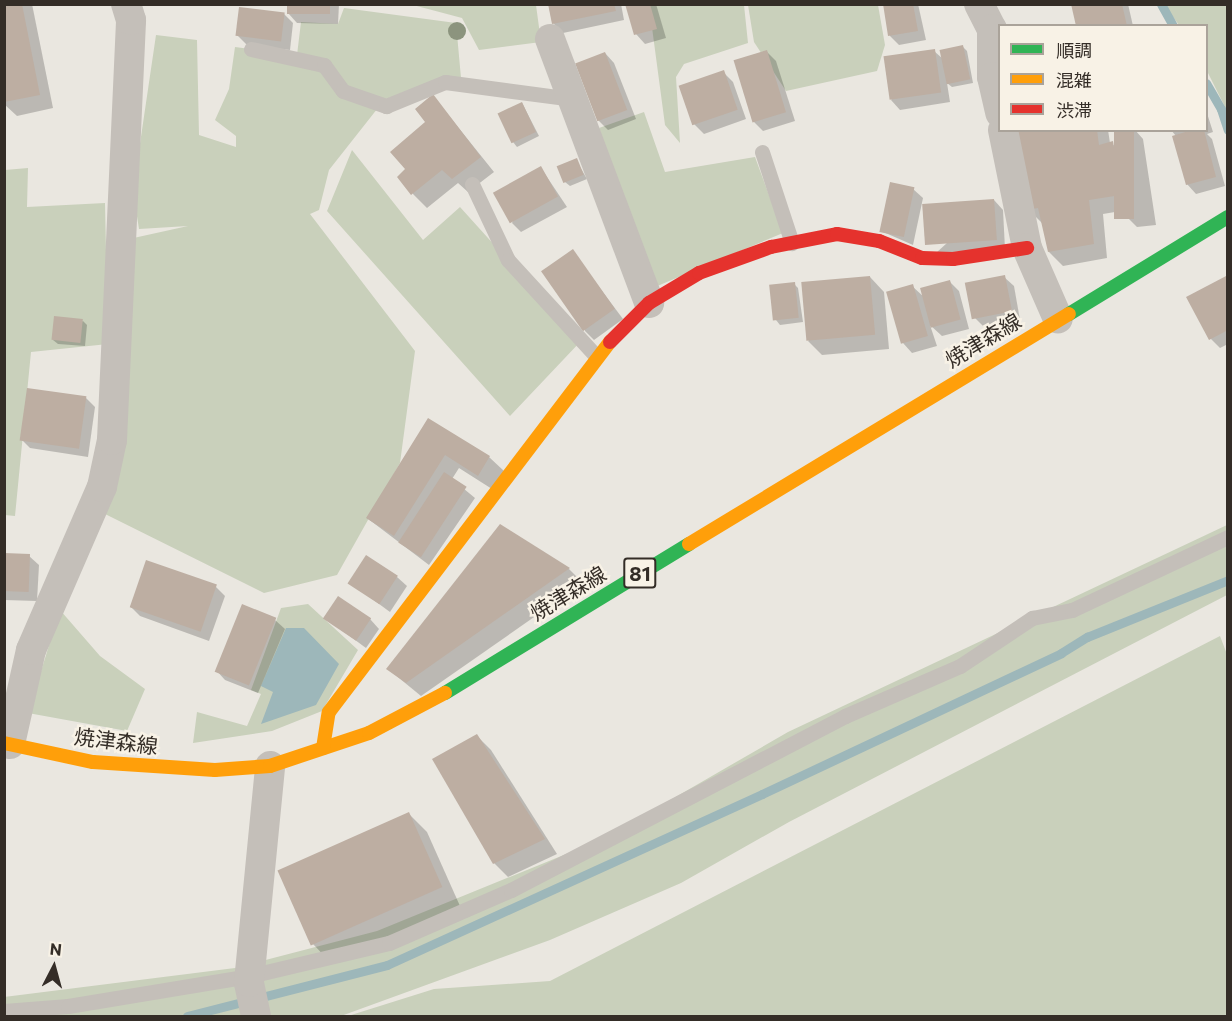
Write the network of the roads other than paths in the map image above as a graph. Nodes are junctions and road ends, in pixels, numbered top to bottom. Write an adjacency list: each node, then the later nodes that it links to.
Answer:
1 (126, 4): 17 (street)
2 (979, 4): 6 (street)
3 (550, 39): 5 (street)
4 (251, 49): 5 (lane)
5 (572, 99): 13 (street)
6 (998, 108)
7 (1003, 132): 12 (street)
8 (762, 152): 11 (lane)
9 (472, 184): 15 (lane)
10 (1227, 217): 14 (main road, 焼津森線 / 81)
11 (792, 243): 12 (main road); 13 (main road)
12 (1027, 248): 14 (street)
13 (649, 303): 15 (main road)
14 (1058, 319): 18 (main road, 焼津森線 / 81)
15 (596, 356): 18 (main road)
16 (1227, 537): 20 (lane)
17 (7, 744): 19 (main road, 焼津森線 / 81)
18 (323, 748): 19 (main road, 焼津森線 / 81)
19 (270, 766): 20 (street)
20 (249, 979): 21 (lane); 22 (street)
21 (4, 1011)
22 (256, 1017)

